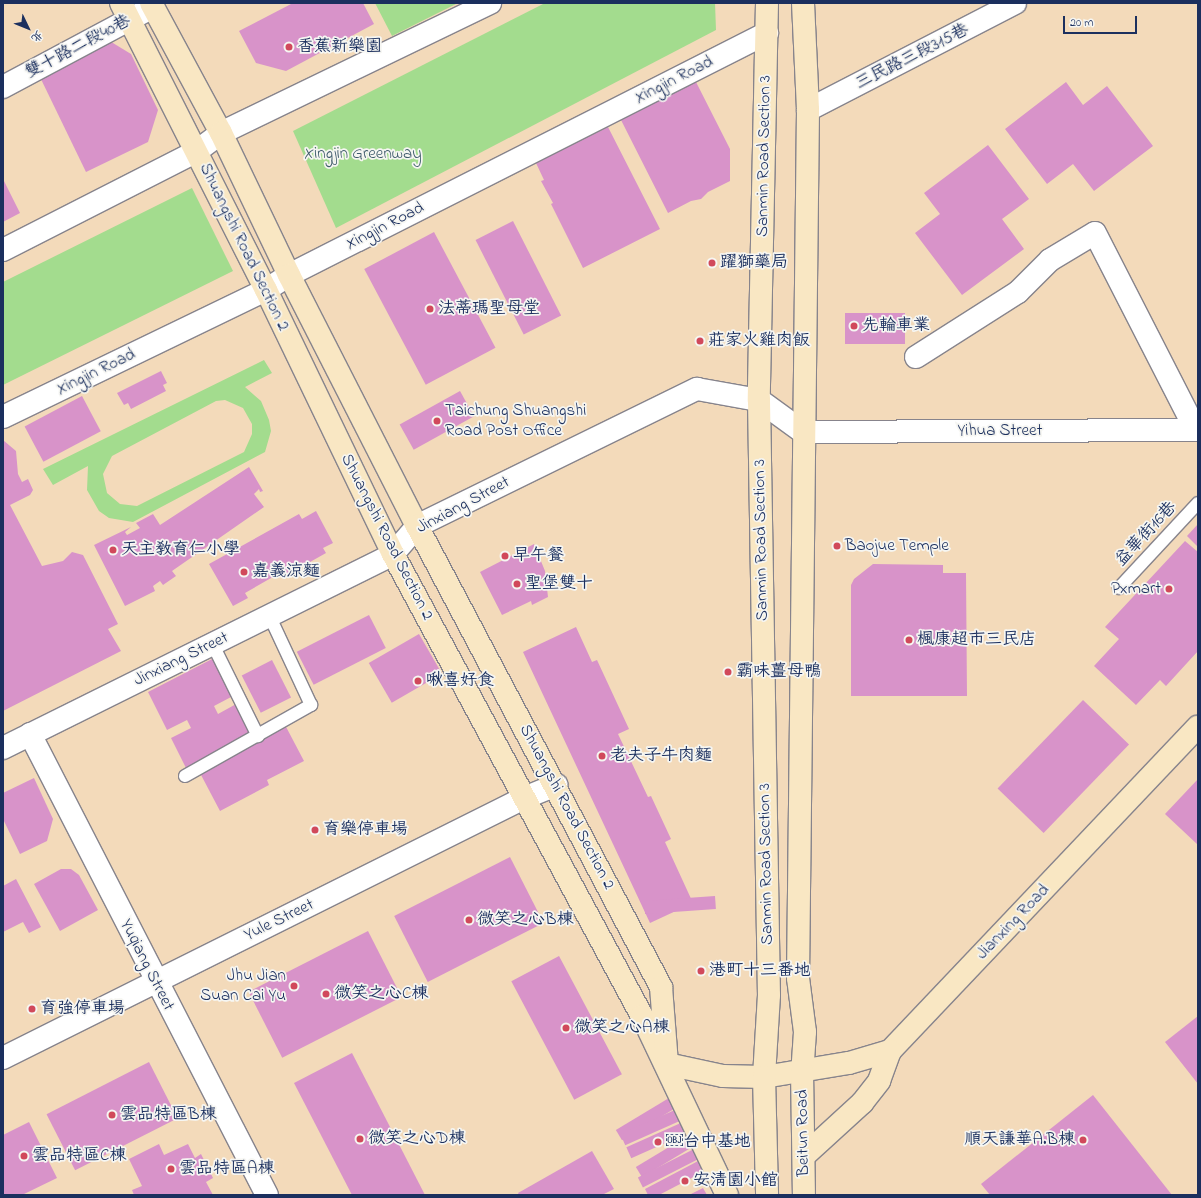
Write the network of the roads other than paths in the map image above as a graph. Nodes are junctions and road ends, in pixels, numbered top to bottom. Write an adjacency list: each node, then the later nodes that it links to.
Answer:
1 (490, 3): 10 (street)
2 (767, 3): 7 (street, Sanmin Road Section 3)
3 (803, 3): 9 (street, Sanmin Road Section 3)
4 (1015, 3): 9 (street, 三民路三段315巷)
5 (152, 5): 6 (street, 雙十路二段40巷); 10 (street, Shuangshi Road Section 2)
6 (125, 11): 8 (street, 雙十路二段40巷); 11 (street, Shuangshi Road Section 2)
7 (767, 33): 13 (street, Xingjin Road); 16 (street, Sanmin Road Section 3)
8 (3, 86)
9 (808, 110): 19 (street, Sanmin Road Section 3)
10 (221, 134): 11 (street); 13 (street, Shuangshi Road Section 2)
11 (196, 151): 12 (street); 14 (street, Shuangshi Road Section 2)
12 (3, 250)
13 (289, 275): 14 (street, Xingjin Road); 21 (street, Shuangshi Road Section 2)
14 (266, 290): 17 (street, Xingjin Road); 22 (street, Shuangshi Road Section 2)
15 (916, 357): 18 (street)
16 (759, 400): 19 (street, Jinxiang Street); 21 (street, Jinxiang Street); 38 (street, Sanmin Road Section 3)
17 (3, 417)
18 (1197, 430): 19 (street, Yihua Street)
19 (803, 432): 37 (street, Sanmin Road Section 3)
20 (1198, 503): 23 (lane, 益華街16巷)
21 (417, 526): 22 (street, Jinxiang Street); 31 (street, Shuangshi Road Section 2)
22 (393, 554): 24 (street, Jinxiang Street); 32 (street, Shuangshi Road Section 2)
23 (1119, 588)
24 (269, 615): 25 (street, Jinxiang Street); 28 (lane)
25 (212, 643): 27 (street, Jinxiang Street); 28 (lane)
26 (1198, 727): 34 (street, Jianxing Road)
27 (30, 734): 29 (street, Jinxiang Street); 33 (street, Yuqiang Street)
28 (258, 736): 30 (lane)
29 (3, 748)
30 (185, 776)
31 (556, 785): 32 (street, Yule Street); 36 (street, Shuangshi Road Section 2)
32 (524, 798): 33 (street, Yule Street); 36 (street, Shuangshi Road Section 2)
33 (155, 982): 35 (street, Yule Street); 40 (street, Yuqiang Street)
34 (890, 1051): 37 (street); 39 (street)
35 (3, 1058)
36 (667, 1064): 38 (street); 41 (street, Shuangshi Road Section 2)
37 (802, 1071): 38 (street); 39 (street, Beitun Road)
38 (764, 1077): 42 (street)
39 (804, 1156): 43 (street, Beitun Road)
40 (267, 1195)
41 (727, 1195)
42 (767, 1195)
43 (804, 1195)

